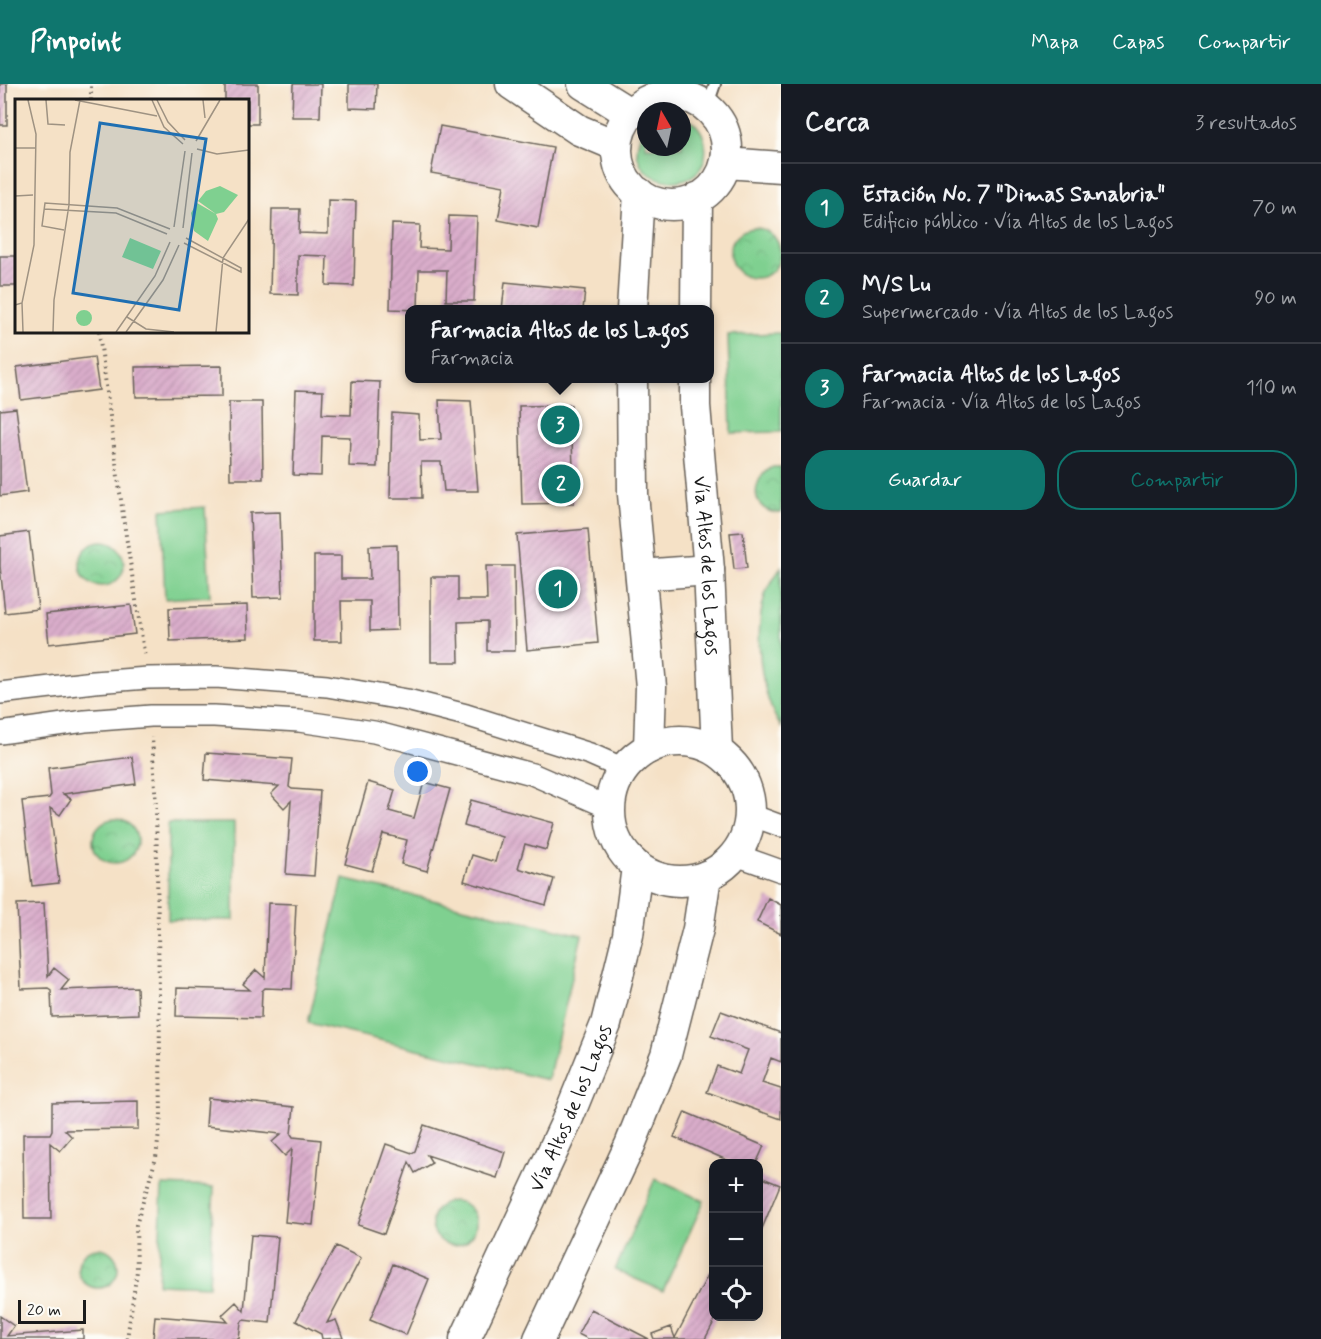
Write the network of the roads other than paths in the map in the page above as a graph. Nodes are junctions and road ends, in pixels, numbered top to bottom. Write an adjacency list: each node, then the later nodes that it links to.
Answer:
1 (510, 84): 6 (street)
2 (583, 84): 5 (street)
3 (675, 89): 4 (street); 5 (street)
4 (711, 96): 7 (street)
5 (631, 114): 6 (street)
6 (617, 146): 9 (street)
7 (726, 163): 8 (street); 10 (street)
8 (781, 167)
9 (639, 194): 10 (street); 11 (street)
10 (697, 198): 12 (street)
11 (632, 305)
12 (696, 305)
13 (632, 383): 16 (street)
14 (695, 383): 15 (street, Vía Altos de los Lagos)
15 (710, 570): 16 (street); 20 (street, Vía Altos de los Lagos)
16 (641, 575): 19 (street)
17 (0, 693): 21 (street)
18 (0, 733): 22 (street)
19 (649, 748): 20 (street); 21 (street)
20 (717, 750): 23 (street)
21 (624, 769): 22 (street)
22 (610, 808): 26 (street)
23 (751, 814): 24 (street); 25 (street)
24 (781, 826)
25 (736, 855): 27 (street); 28 (street)
26 (637, 867): 28 (street); 29 (street, Vía Altos de los Lagos)
27 (781, 871)
28 (706, 876): 30 (street)
29 (465, 1339)
30 (539, 1339)

